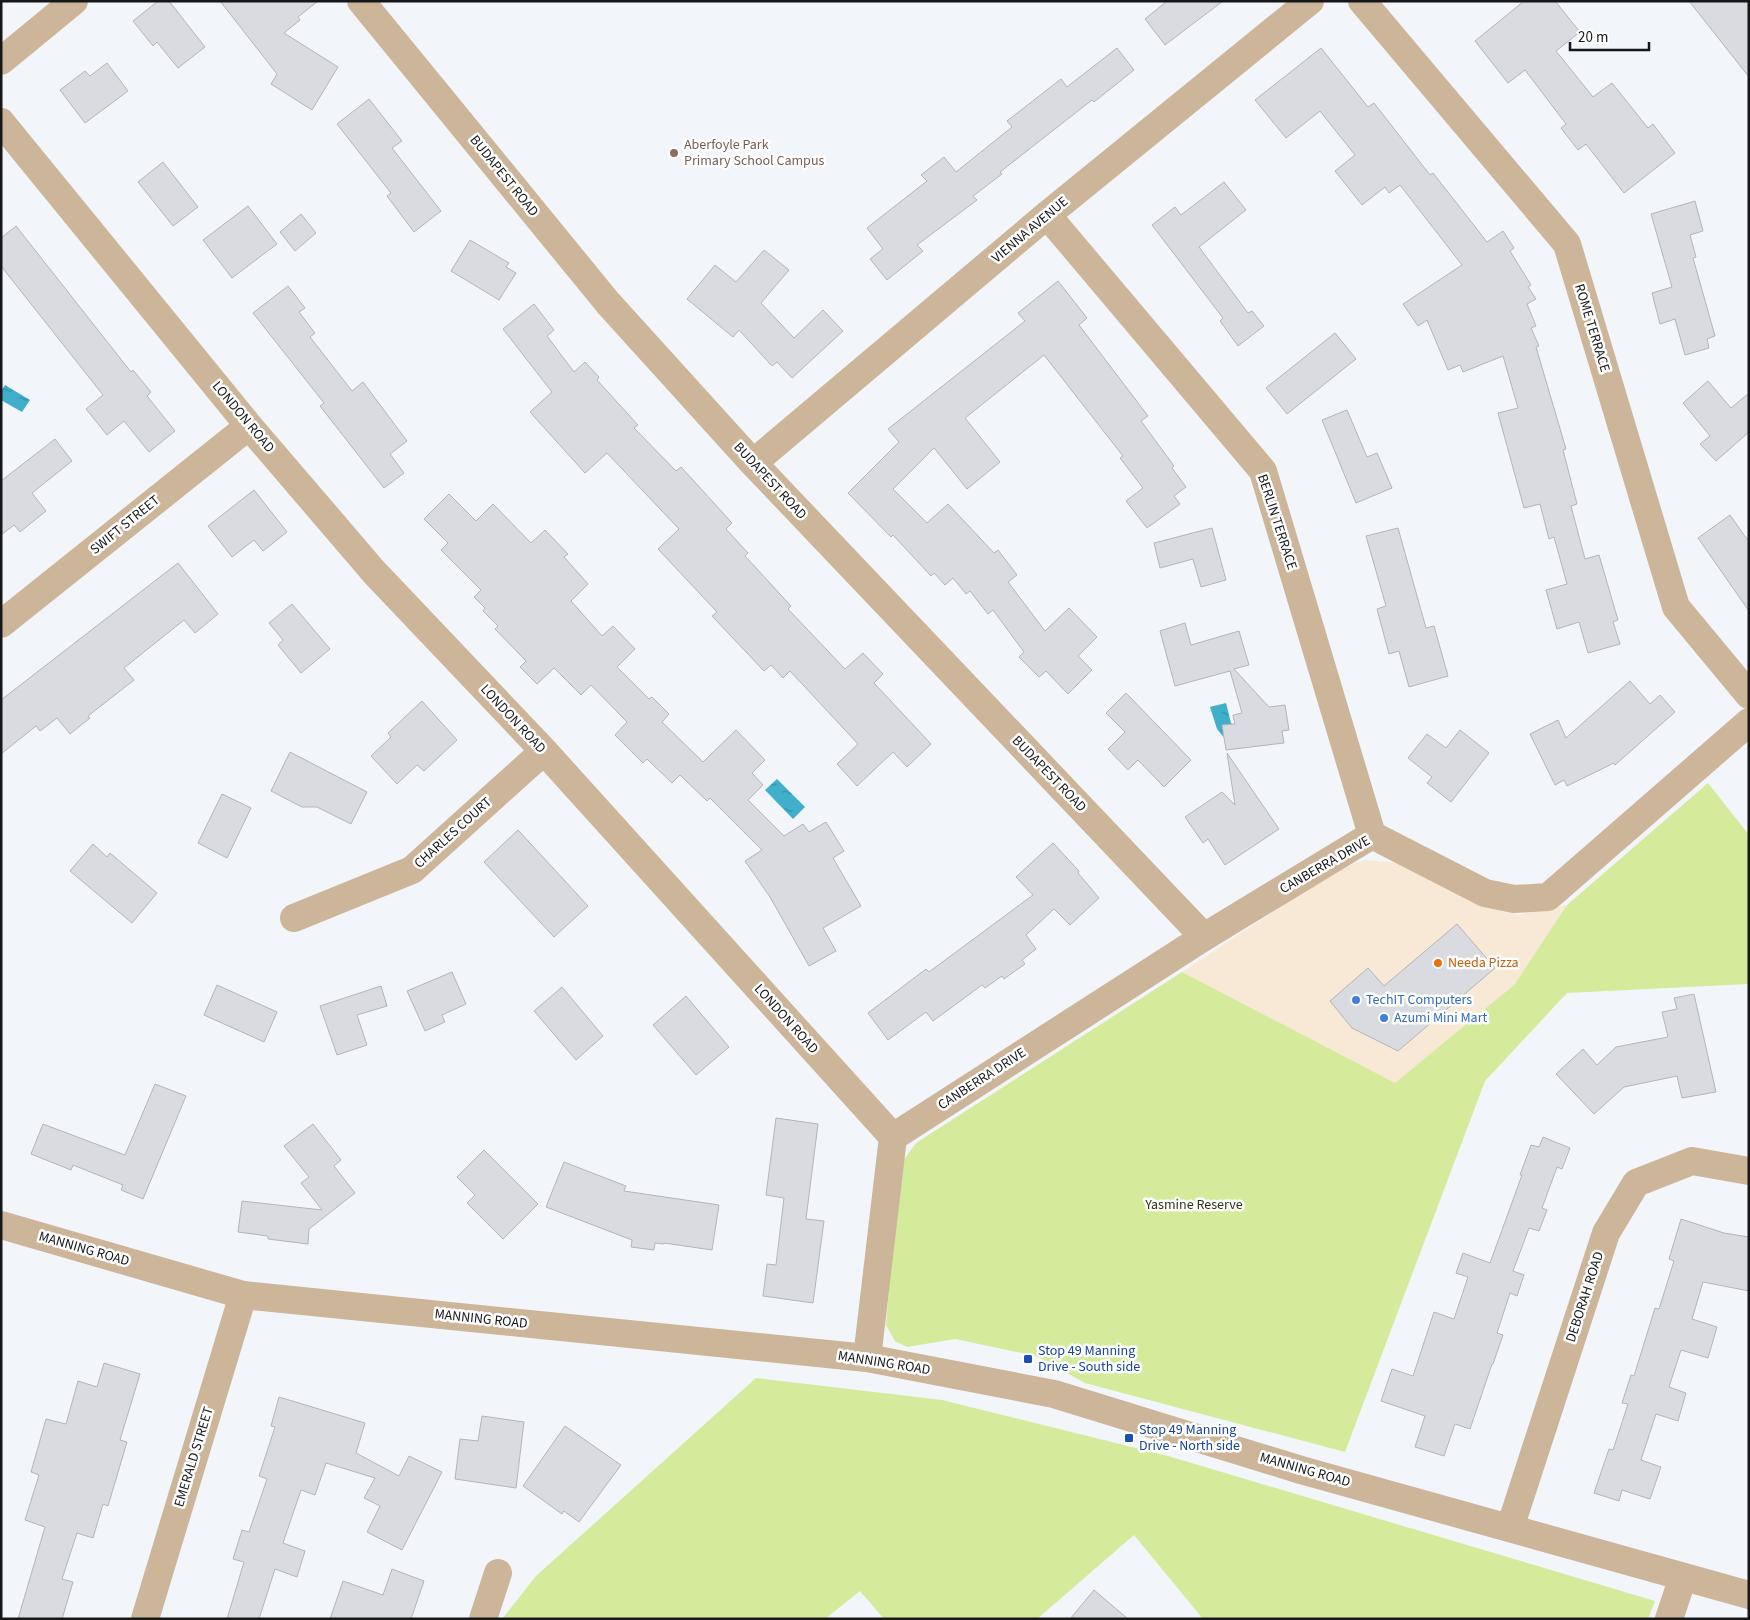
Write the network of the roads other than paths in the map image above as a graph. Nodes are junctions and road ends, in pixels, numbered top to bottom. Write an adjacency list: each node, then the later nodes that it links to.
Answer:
1 (74, 1): 5 (street)
2 (362, 1): 9 (street, BUDAPEST ROAD)
3 (1310, 1): 7 (street, VIENNA AVENUE)
4 (1362, 1): 11 (street, ROME TERRACE)
5 (1, 61)
6 (1, 122): 8 (street, LONDON ROAD)
7 (1047, 215): 9 (street, VIENNA AVENUE); 14 (street, BERLIN TERRACE)
8 (249, 426): 10 (street, SWIFT STREET); 13 (street, LONDON ROAD)
9 (753, 463): 16 (street, BUDAPEST ROAD)
10 (1, 624)
11 (1749, 695)
12 (1749, 722): 14 (street, CANBERRA DRIVE)
13 (544, 751): 15 (street, CHARLES COURT); 17 (street, LONDON ROAD)
14 (1372, 835): 16 (street, CANBERRA DRIVE)
15 (294, 918)
16 (1204, 937): 17 (street, CANBERRA DRIVE)
17 (893, 1137): 21 (street)
18 (1749, 1171): 22 (street, DEBORAH ROAD)
19 (1, 1225): 20 (street, MANNING ROAD)
20 (243, 1295): 21 (street, MANNING ROAD); 26 (street, EMERALD STREET)
21 (867, 1358): 22 (street, MANNING ROAD)
22 (1510, 1528): 24 (street, MANNING ROAD)
23 (498, 1573): 27 (street)
24 (1683, 1577): 25 (street, MANNING ROAD); 28 (street)
25 (1749, 1595)
26 (146, 1619)
27 (483, 1619)
28 (1669, 1619)

